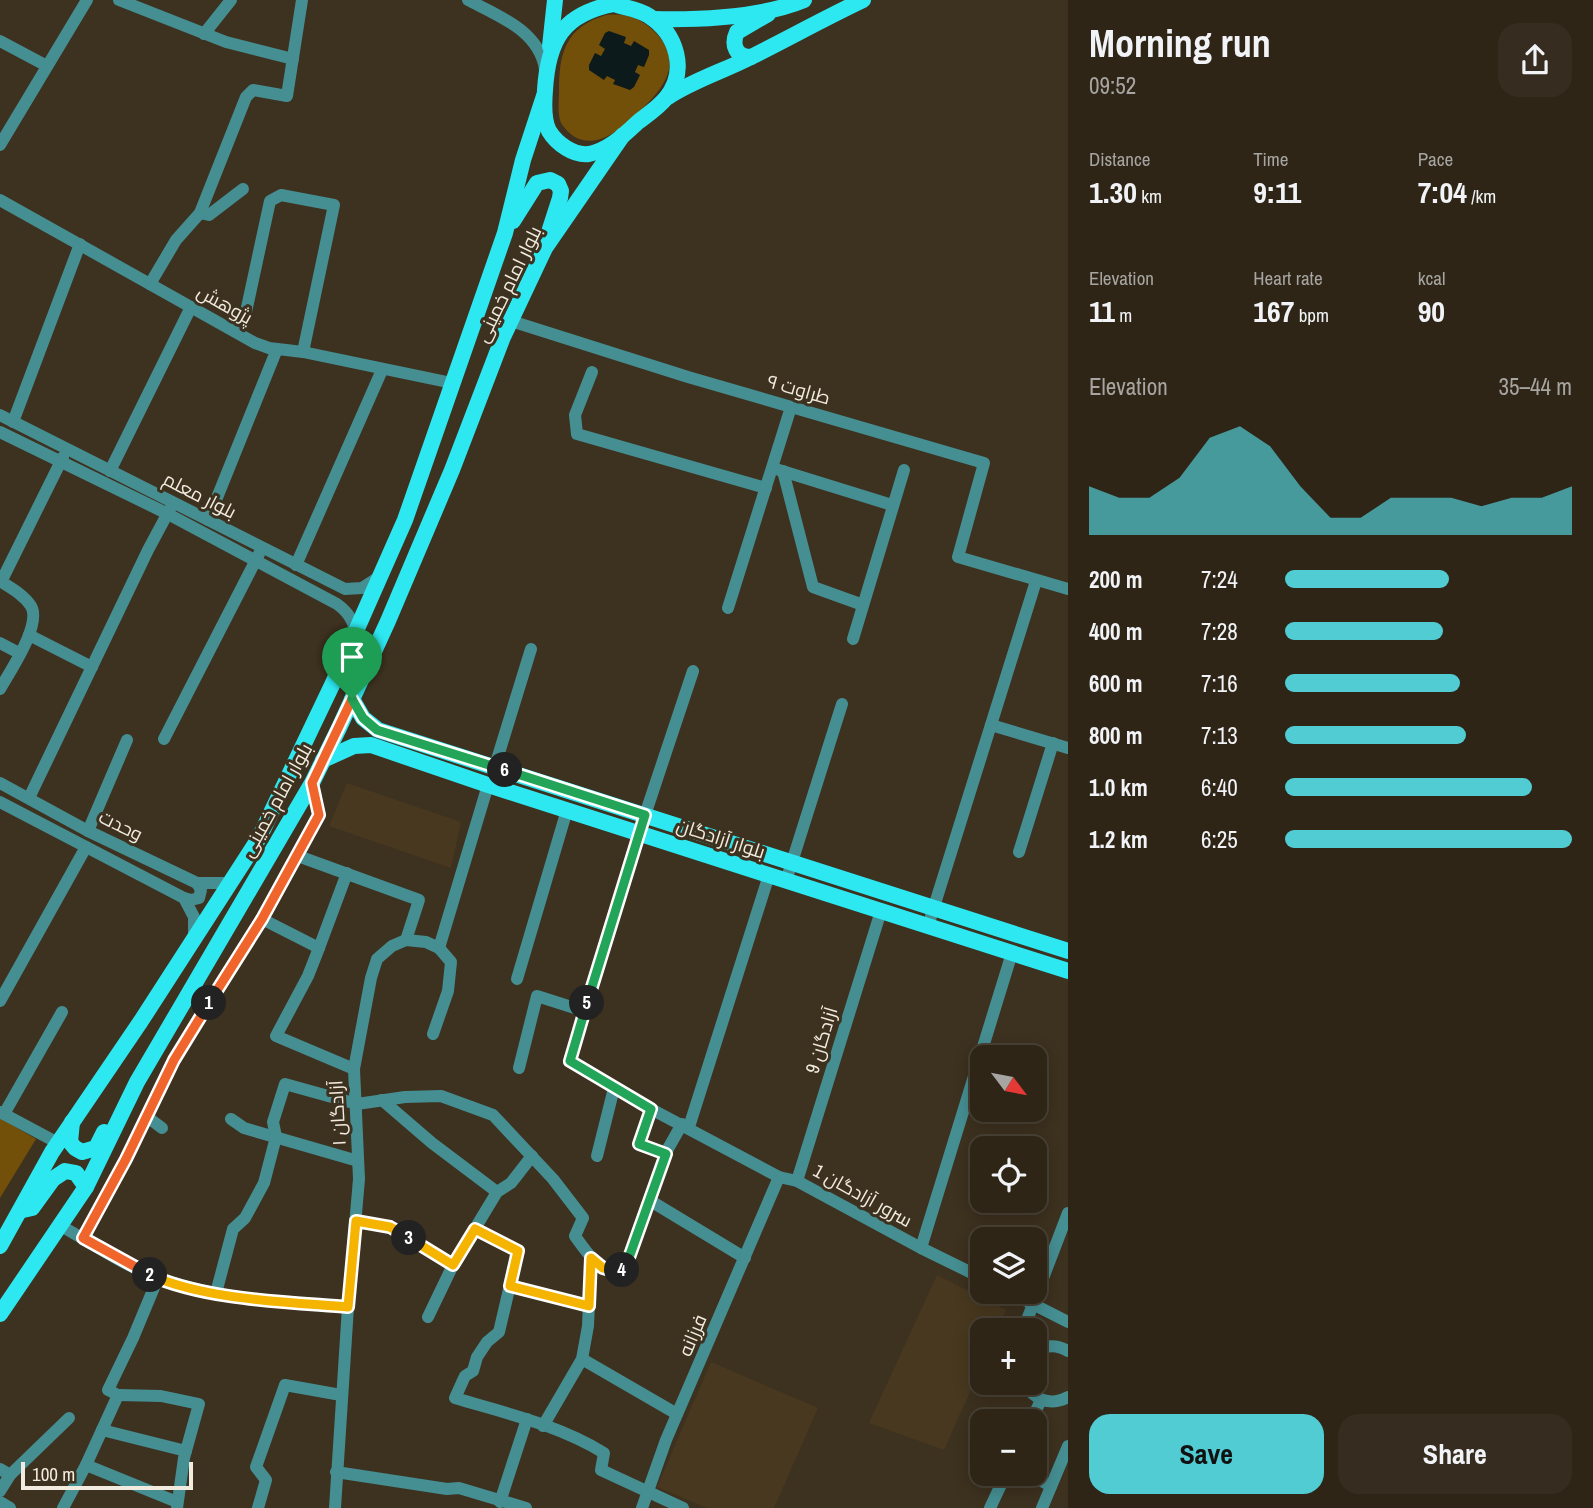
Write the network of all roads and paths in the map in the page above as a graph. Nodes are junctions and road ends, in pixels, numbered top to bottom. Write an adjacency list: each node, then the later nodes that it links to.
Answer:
1 (88, 0): 16 (street)
2 (119, 0): 11 (street)
3 (232, 0): 11 (street)
4 (302, 0): 15 (street)
5 (468, 0): 13 (street)
6 (555, 0): 13 (main road)
7 (804, 0): 9 (main road)
8 (863, 0): 14 (main road)
9 (777, 9): 10 (main road); 14 (main road)
10 (643, 10): 13 (main road); 18 (main road)
11 (204, 34): 15 (street)
12 (0, 41): 16 (street)
13 (543, 51): 17 (main road)
14 (751, 57): 18 (main road)
15 (293, 59): 23 (street)
16 (47, 66): 20 (street)
17 (544, 96): 19 (main road); 24 (main road, بلوار امام خمینی)
18 (666, 98): 19 (main road)
19 (624, 135): 26 (main road, بلوار امام خمینی)
20 (0, 145)
21 (243, 189): 23 (street)
22 (0, 200): 25 (street, پژوهش)
23 (200, 213): 27 (street)
24 (505, 233): 26 (main road); 35 (main road, بلوار امام خمینی)
25 (80, 244): 27 (street, پژوهش); 38 (street)
26 (545, 248): 30 (main road, بلوار امام خمینی)
27 (150, 284): 28 (street, پژوهش)
28 (191, 307): 31 (street, پژوهش); 44 (street)
29 (246, 312): 32 (street)
30 (511, 321): 36 (street, طراوت ۹); 67 (main road, بلوار امام خمینی)
31 (277, 349): 32 (street, پژوهش); 48 (street)
32 (303, 352): 33 (street, پژوهش)
33 (382, 370): 35 (street, پژوهش); 51 (street)
34 (592, 372): 45 (street)
35 (452, 383): 52 (main road, بلوار امام خمینی)
36 (791, 407): 42 (street); 53 (street, طراوت ۹)
37 (0, 415): 38 (street, بلوار معلم)
38 (13, 422): 40 (street, بلوار معلم)
39 (0, 432): 41 (street, بلوار معلم)
40 (66, 449): 41 (street); 44 (street, بلوار معلم)
41 (60, 462): 47 (street, بلوار معلم); 54 (street)
42 (778, 469): 45 (street); 46 (street); 56 (street)
43 (904, 470): 46 (street)
44 (110, 471): 47 (street, بلوار معلم)
45 (766, 488): 57 (street)
46 (892, 505): 56 (street)
47 (171, 508): 48 (street, بلوار معلم); 50 (street, بلوار معلم); 64 (street)
48 (208, 520): 49 (street, بلوار معلم)
49 (262, 548): 50 (street); 51 (street, بلوار معلم)
50 (255, 561): 59 (street, بلوار معلم); 70 (street)
51 (296, 565): 52 (street, بلوار معلم)
52 (382, 575): 59 (main road, بلوار امام خمینی)
53 (1036, 581): 55 (street); 69 (street)
54 (1, 582): 58 (street)
55 (1068, 589)
56 (863, 605): 60 (street)
57 (728, 608)
58 (29, 635): 63 (street); 64 (street)
59 (355, 636): 93 (main road, بلوار امام خمینی)
60 (853, 639)
61 (0, 643): 63 (street)
62 (531, 649): 75 (street)
63 (19, 653): 66 (street)
64 (92, 667): 79 (street)
65 (693, 671): 82 (street)
66 (0, 689)
67 (352, 699): 74 (main road, بلوار امام خمینی); 75 (main road, بلوار آزادگان)
68 (842, 704): 88 (street)
69 (991, 725): 72 (street); 95 (street)
70 (164, 739)
71 (127, 740): 83 (street)
72 (1053, 743): 73 (street); 86 (street)
73 (1068, 748)
74 (323, 760): 77 (main road, بلوار امام خمینی); 78 (main road, بلوار آزادگان)
75 (495, 766): 78 (main road); 82 (main road, بلوار آزادگان)
76 (0, 783): 79 (street, وحدت)
77 (312, 783): 87 (street); 112 (main road, بلوار امام خمینی)
78 (488, 785): 81 (main road, بلوار آزادگان); 102 (street)
79 (29, 798): 83 (street, وحدت)
80 (0, 802): 85 (street, وحدت)
81 (567, 810): 84 (main road, بلوار آزادگان); 106 (street)
82 (645, 815): 84 (main road); 88 (main road, بلوار آزادگان)
83 (88, 831): 92 (street, وحدت)
84 (639, 833): 90 (main road, بلوار آزادگان); 108 (street)
85 (86, 847): 94 (street, وحدت); 107 (street)
86 (1019, 852)
87 (298, 856): 89 (street); 97 (street)
88 (792, 861): 91 (street); 95 (main road, بلوار آزادگان)
89 (347, 873): 100 (street); 101 (street)
90 (769, 875): 91 (main road, بلوار آزادگان); 124 (street)
91 (786, 881): 96 (main road, بلوار آزادگان)
92 (197, 883): 93 (street, وحدت); 94 (street)
93 (231, 883): 99 (main road, بلوار امام خمینی)
94 (184, 898): 99 (street)
95 (933, 908): 98 (street); 103 (main road, بلوار آزادگان)
96 (881, 911): 98 (main road, بلوار آزادگان); 133 (street, آزادگان 9)
97 (262, 919): 101 (street); 111 (street)
98 (928, 926): 104 (main road, بلوار آزادگان)
99 (194, 940): 123 (main road, بلوار امام خمینی)
100 (406, 940): 102 (street); 114 (street, آزادگان ۱)
101 (318, 948): 114 (street)
102 (439, 948): 110 (street)
103 (1068, 951)
104 (1012, 953): 105 (main road, بلوار آزادگان); 144 (street)
105 (1068, 971)
106 (517, 979)
107 (0, 1001)
108 (584, 1011): 113 (street); 116 (street, سرور آزادگان 1)
109 (62, 1012): 120 (street)
110 (433, 1034)
111 (174, 1060): 112 (street); 121 (street)
112 (148, 1065): 115 (main road, بلوار امام خمینی)
113 (519, 1068)
114 (355, 1069): 118 (street, آزادگان ۱)
115 (137, 1082): 123 (main road); 134 (main road, بلوار امام خمینی)
116 (614, 1088): 119 (street, سرور آزادگان 1); 130 (street)
117 (382, 1100): 118 (street); 129 (street); 135 (street)
118 (357, 1104): 126 (street); 131 (street, آزادگان ۱)
119 (651, 1109): 124 (street, سرور آزادگان 1); 128 (street)
120 (2, 1113): 127 (street)
121 (146, 1116): 125 (street); 142 (street)
122 (231, 1119): 126 (street)
123 (72, 1122): 127 (main road, بلوار امام خمینی)
124 (686, 1125): 128 (street); 132 (street, سرور آزادگان 1)
125 (162, 1128)
126 (276, 1137): 131 (street); 151 (street)
127 (58, 1143): 137 (main road, بلوار امام خمینی)
128 (666, 1154): 136 (street)
129 (532, 1156): 135 (street); 145 (street)
130 (597, 1156)
131 (358, 1161): 139 (street, آزادگان ۱)
132 (779, 1177): 133 (street, سرور آزادگان 1); 146 (street, فرزانه)
133 (797, 1181): 144 (street, سرور آزادگان 1)
134 (86, 1187): 137 (main road); 140 (main road, بلوار امام خمینی)
135 (497, 1192): 141 (street)
136 (649, 1200): 145 (street); 146 (street)
137 (21, 1211): 143 (main road, بلوار امام خمینی)
138 (1068, 1213): 152 (street)
139 (356, 1221): 147 (street); 154 (street, آزادگان ۱)
140 (61, 1226): 142 (street); 155 (main road, بلوار امام خمینی)
141 (475, 1229): 147 (street); 150 (street)
142 (83, 1238): 149 (street)
143 (0, 1245)
144 (921, 1248): 148 (street, سرور آزادگان 1)
145 (591, 1258): 153 (street)
146 (745, 1258): 168 (street, فرزانه)
147 (453, 1265): 156 (street)
148 (970, 1272)
149 (158, 1278): 151 (street); 162 (street)
150 (510, 1286): 153 (street); 170 (street)
151 (216, 1293): 154 (street)
152 (1034, 1305): 157 (street); 158 (street)
153 (589, 1306): 161 (street)
154 (348, 1307): 163 (street, آزادگان ۱)
155 (0, 1314)
156 (428, 1317)
157 (1028, 1318)
158 (1068, 1322)
159 (1047, 1348): 160 (street)
160 (1068, 1351)
161 (582, 1359): 168 (street); 171 (street)
162 (118, 1395): 172 (street); 174 (street)
163 (341, 1395): 177 (street, آزادگان ۱); 188 (street)
164 (1033, 1395): 166 (street)
165 (1068, 1397): 166 (street)
166 (1041, 1400): 167 (street)
167 (1037, 1409)
168 (677, 1414): 182 (street, فرزانه)
169 (69, 1419): 176 (street)
170 (527, 1419): 171 (street); 184 (street)
171 (543, 1426): 182 (street)
172 (102, 1430): 174 (street); 175 (street)
173 (1068, 1446): 180 (street)
174 (186, 1451): 185 (street)
175 (86, 1465): 185 (street); 187 (street)
176 (5, 1472): 181 (street)
177 (336, 1472): 184 (street); 189 (street, آزادگان ۱)
178 (1047, 1484): 180 (street)
179 (1000, 1486): 193 (street)
180 (1051, 1486): 194 (street)
181 (0, 1491)
182 (647, 1491): 191 (street, فرزانه); 192 (street)
183 (0, 1502): 186 (street)
184 (500, 1502): 190 (street)
185 (177, 1505)
186 (10, 1508)
187 (62, 1508)
188 (258, 1508)
189 (335, 1508)
190 (526, 1508)
191 (642, 1508)
192 (682, 1508)
193 (990, 1508)
194 (1042, 1508)

